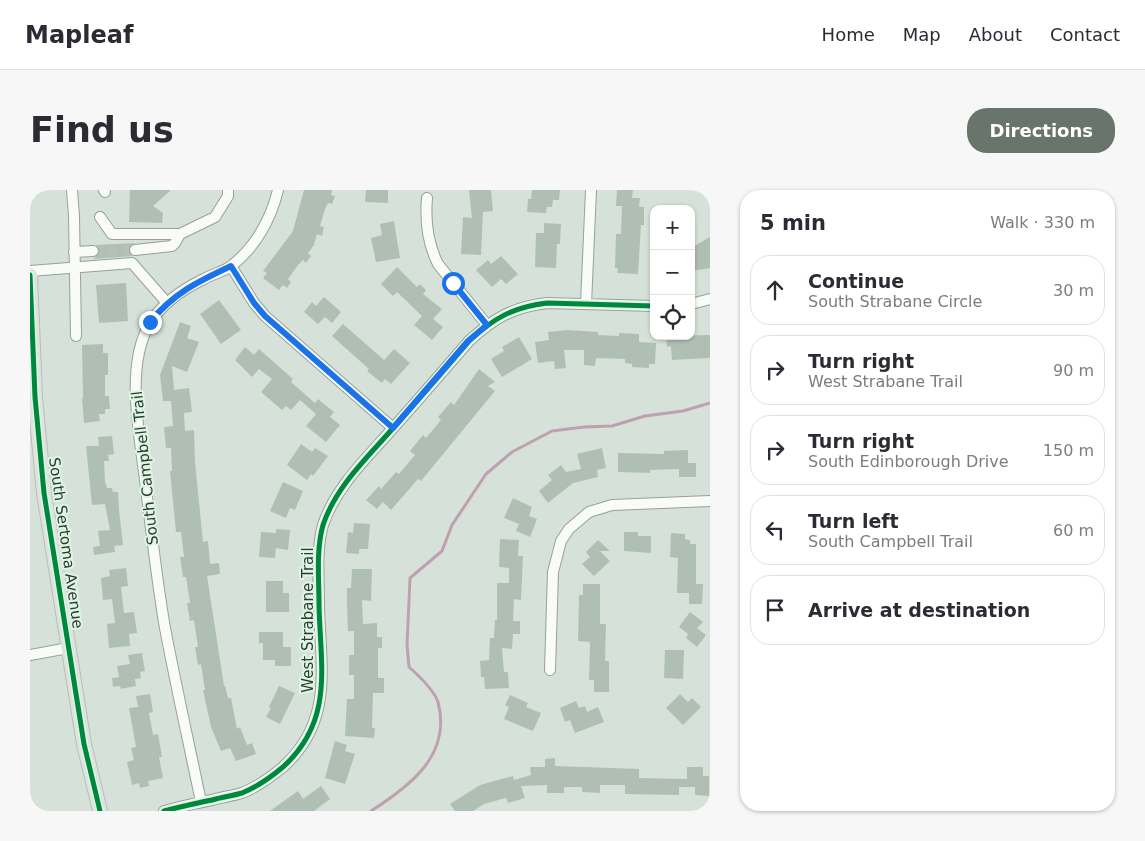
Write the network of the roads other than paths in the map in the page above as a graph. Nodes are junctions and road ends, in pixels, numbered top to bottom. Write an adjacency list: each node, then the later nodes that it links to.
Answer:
1 (72, 190): 10 (street)
2 (228, 190): 7 (street)
3 (278, 190): 11 (street, South Campbell Trail)
4 (591, 190): 19 (street)
5 (427, 198): 21 (street)
6 (100, 217): 7 (street)
7 (180, 234): 8 (street)
8 (136, 250)
9 (92, 251): 10 (street)
10 (74, 252): 12 (street)
11 (231, 266): 17 (street, South Campbell Trail); 24 (street)
12 (74, 267): 13 (street); 17 (street); 22 (street)
13 (30, 271)
14 (30, 275): 15 (main road, South Sertoma Avenue)
15 (30, 284): 23 (main road, South Sertoma Avenue)
16 (710, 299): 18 (street)
17 (167, 303): 29 (street, South Campbell Trail)
18 (695, 303)
19 (586, 304): 20 (street, West Strabane Trail); 21 (street, West Strabane Trail)
20 (650, 306)
21 (487, 325): 24 (street, West Strabane Trail)
22 (76, 336)
23 (33, 403): 26 (main road, South Sertoma Avenue)
24 (393, 428): 29 (street, West Strabane Trail)
25 (710, 501): 28 (street)
26 (68, 648): 27 (street); 30 (main road, South Sertoma Avenue)
27 (30, 655)
28 (550, 670)
29 (201, 802): 31 (street, West Strabane Trail)
30 (100, 811)
31 (164, 811)

